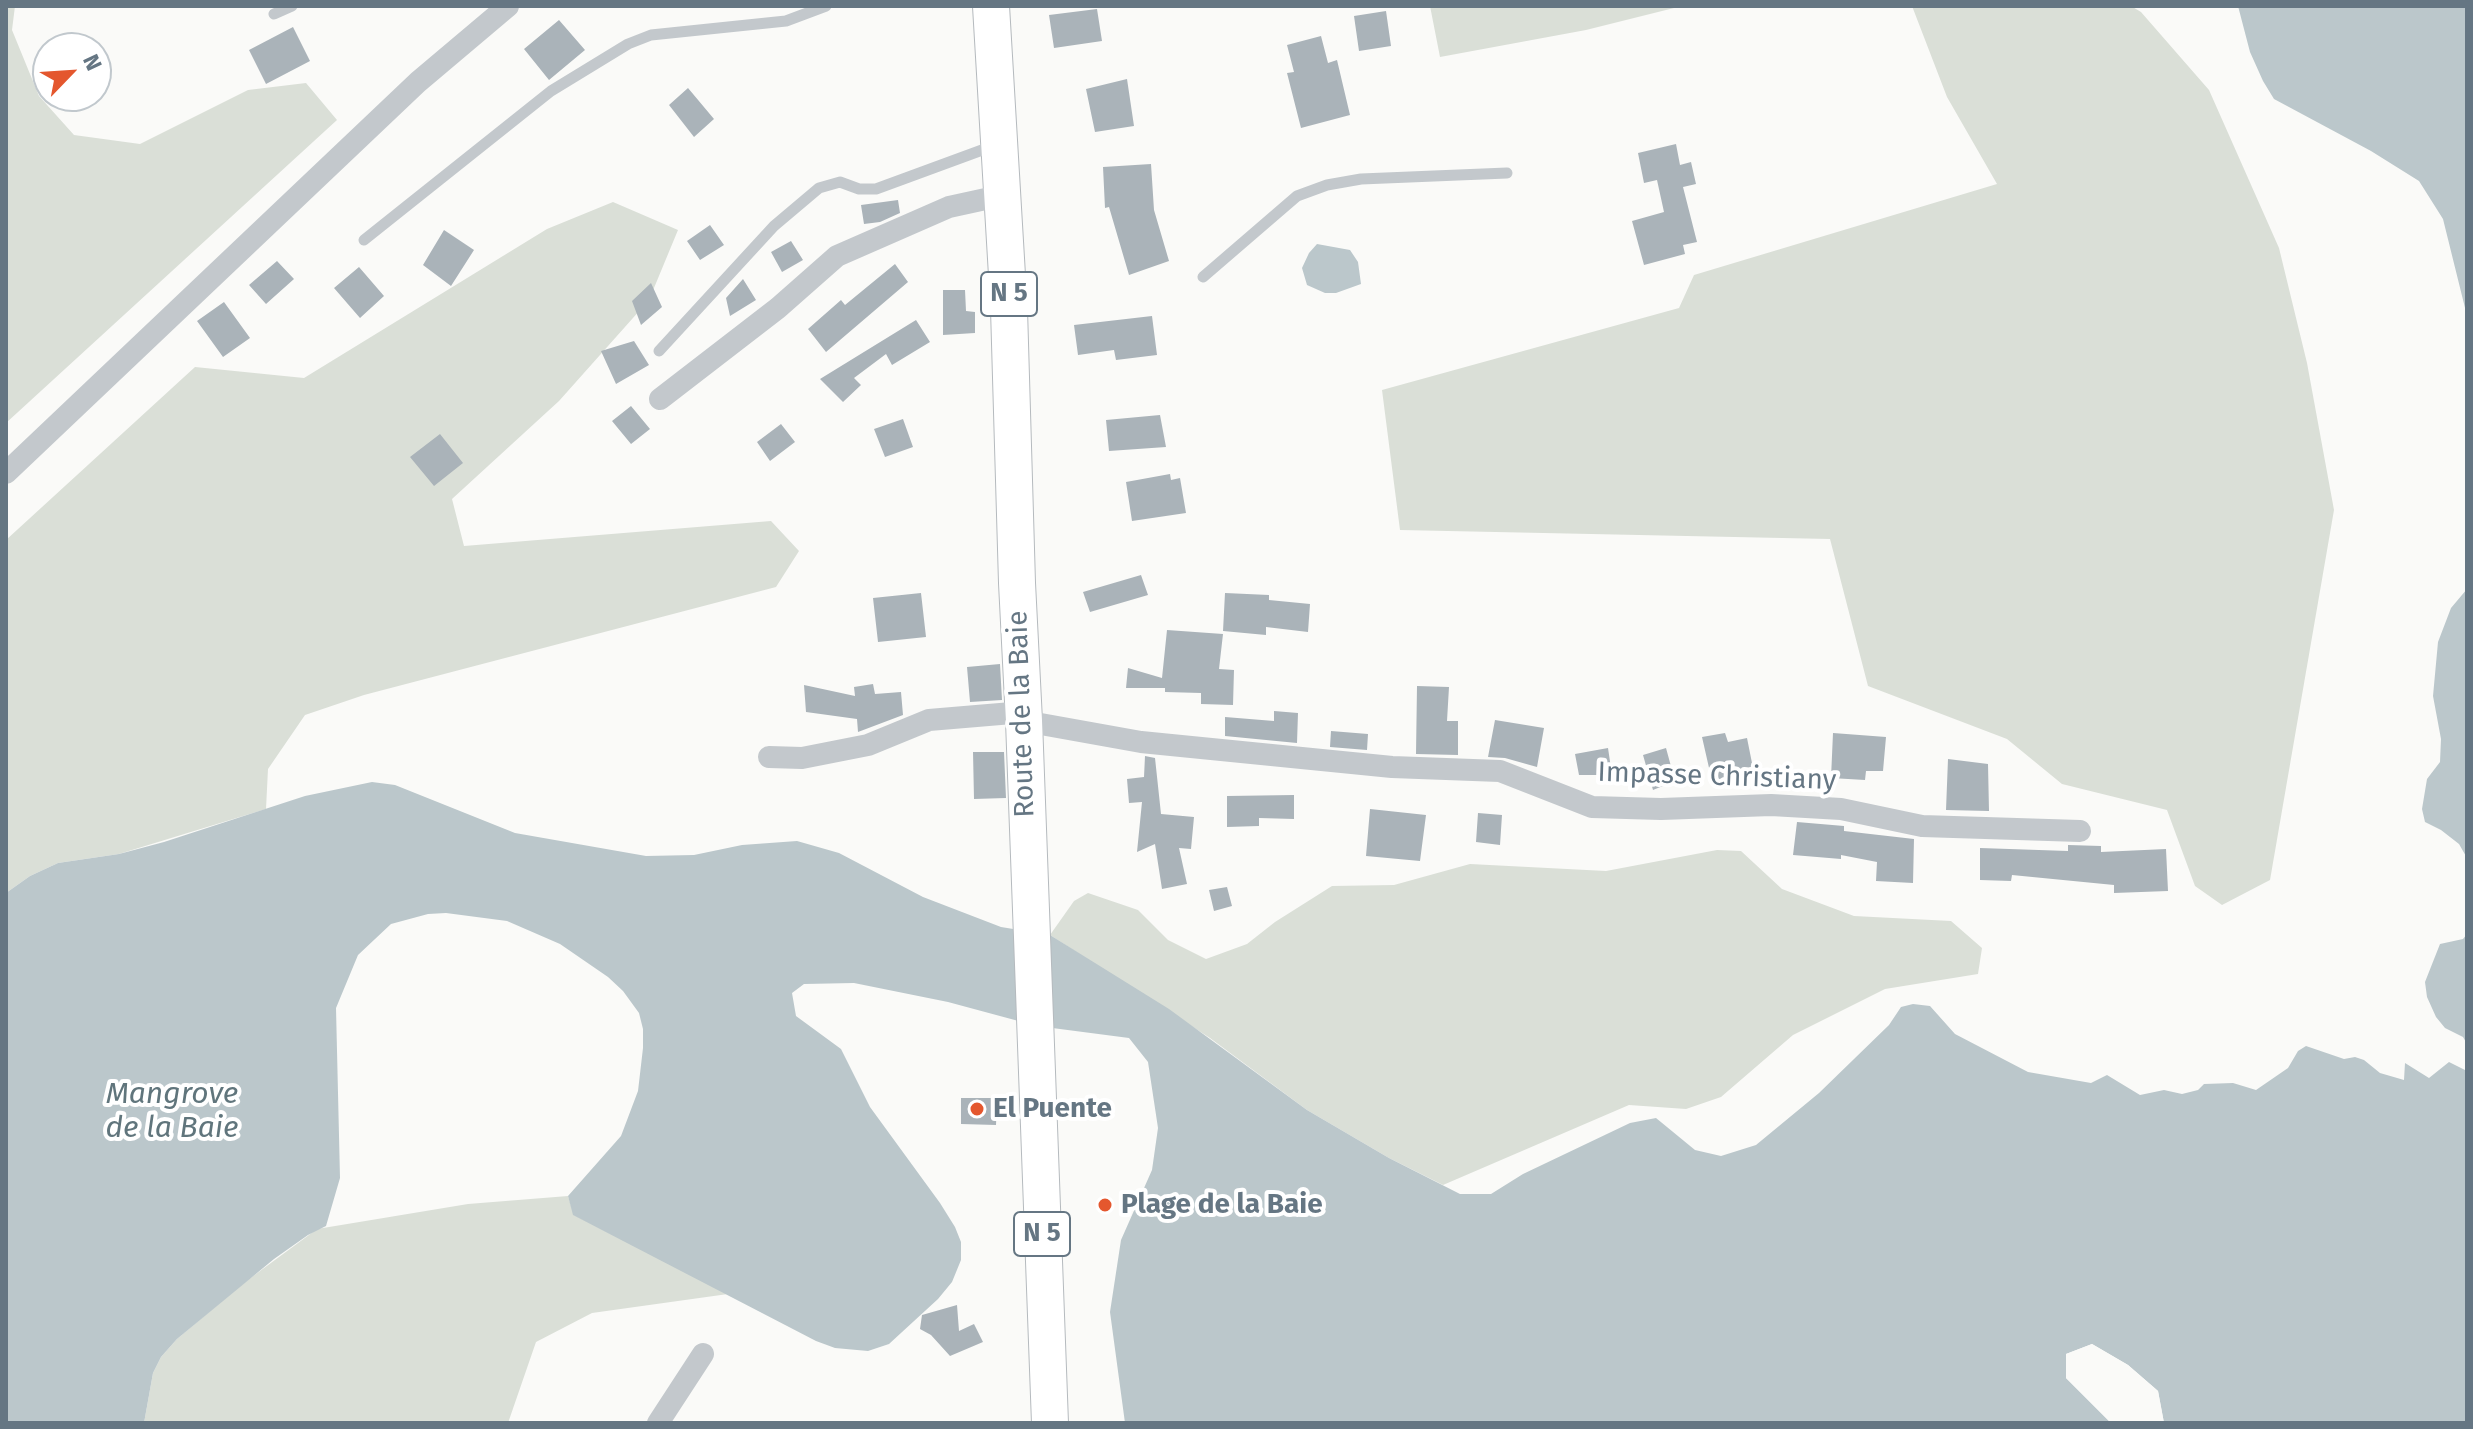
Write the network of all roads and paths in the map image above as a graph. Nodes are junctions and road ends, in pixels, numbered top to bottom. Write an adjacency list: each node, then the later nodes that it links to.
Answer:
1 (292, 6): 5 (lane)
2 (508, 6): 13 (street)
3 (826, 6): 9 (lane)
4 (991, 6): 6 (main road, Route de la Baie / N 5)
5 (274, 14)
6 (1001, 144): 8 (main road, Route de la Baie / N 5); 11 (lane)
7 (1507, 173): 10 (lane)
8 (1004, 195): 12 (street); 14 (main road, Route de la Baie / N 5)
9 (364, 240)
10 (1203, 277)
11 (659, 351)
12 (660, 399)
13 (6, 473)
14 (1024, 716): 15 (street, Impasse Christiany); 16 (street, Impasse Christiany); 19 (main road, Route de la Baie / N 5)
15 (769, 757)
16 (2080, 831)
17 (703, 1354): 18 (street)
18 (658, 1423)
19 (1050, 1423)

